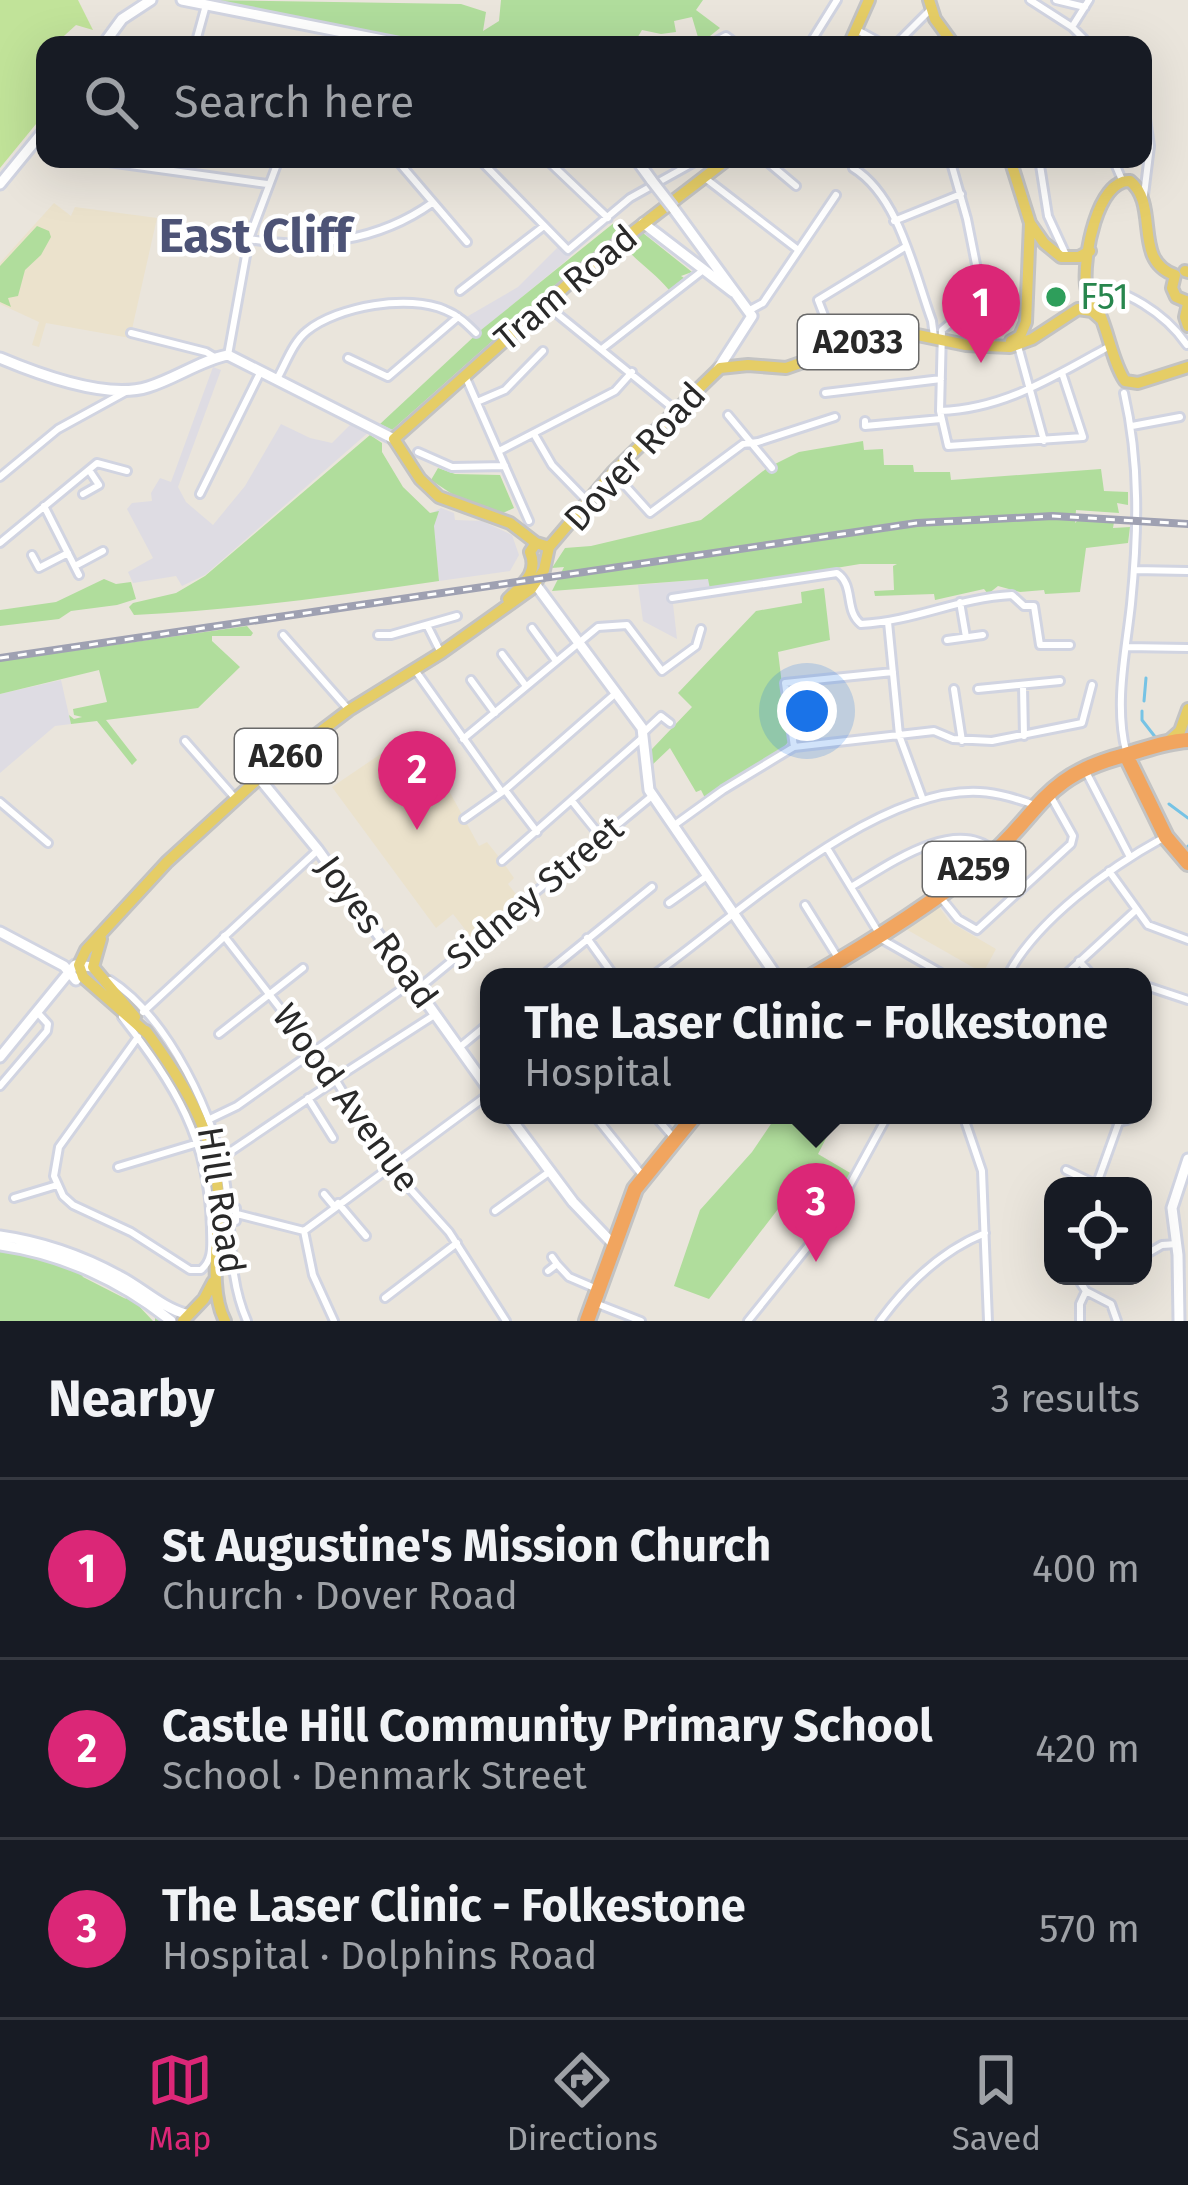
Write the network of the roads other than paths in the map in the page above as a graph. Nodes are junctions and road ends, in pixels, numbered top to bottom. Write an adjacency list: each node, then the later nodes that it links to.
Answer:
1 (151, 0): 12 (street)
2 (182, 0): 8 (street)
3 (837, 0): 15 (street)
4 (869, 0): 11 (main road)
5 (1030, 0): 10 (street)
6 (1056, 0): 7 (street)
7 (1087, 3): 10 (street)
8 (206, 5): 13 (street); 14 (street)
9 (930, 5): 18 (street); 19 (main road)
10 (1072, 27): 20 (street)
11 (857, 30): 16 (main road); 17 (street)
12 (110, 36)
13 (197, 36)
14 (363, 36)
15 (815, 36)
16 (854, 36)
17 (868, 36)
18 (903, 36)
19 (949, 36)
20 (1081, 36)
21 (36, 143): 41 (street)
22 (153, 168): 37 (street)
23 (275, 168): 42 (street)
24 (403, 168): 47 (street)
25 (488, 168): 52 (street)
26 (555, 168): 48 (street)
27 (643, 168): 59 (street, bridge)
28 (684, 168): 48 (street)
29 (716, 168): 39 (main road, Tram Road)
30 (775, 168): 43 (street)
31 (853, 168): 49 (street)
32 (953, 168): 44 (street)
33 (1013, 168): 51 (main road)
34 (1040, 168): 58 (street)
35 (1119, 168): 40 (street)
36 (1146, 168): 38 (street)
37 (160, 169): 42 (street)
38 (1145, 173): 40 (street); 46 (street)
39 (704, 177): 50 (main road, Tram Road); 56 (street)
40 (1128, 182): 46 (main road); 57 (main road)
41 (0, 184)
42 (267, 184): 53 (street)
43 (796, 186)
44 (961, 194): 49 (street); 63 (street)
45 (836, 195): 56 (street)
46 (1144, 199): 60 (main road)
47 (432, 203): 53 (street); 54 (street)
48 (608, 218): 52 (street)
49 (894, 221): 55 (street)
50 (643, 223): 59 (street); 64 (main road, Tram Road)
51 (1030, 224): 58 (main road); 73 (main road)
52 (544, 226): 62 (street)
53 (249, 239): 81 (street)
54 (467, 242)
55 (905, 247): 72 (street); 79 (street)
56 (797, 249): 66 (street)
57 (1090, 251): 58 (main road); 61 (main road)
58 (1064, 258)
59 (710, 272): 66 (street); 77 (street)
60 (1184, 272): 65 (main road)
61 (1086, 285): 68 (main road); 76 (street)
62 (460, 291)
63 (980, 299): 72 (street); 73 (street)
64 (544, 303): 77 (street); 91 (main road, Tram Road)
65 (1188, 303): 69 (main road)
66 (750, 310): 78 (street)
67 (458, 317): 71 (street); 84 (street); 92 (street)
68 (1101, 319): 74 (main road); 75 (main road)
69 (1188, 326)
70 (131, 333): 83 (street)
71 (476, 333)
72 (938, 338): 73 (main road, Dover Road / A2033); 79 (main road, Dover Road / A2033); 93 (street)
73 (997, 345): 75 (main road, A2033)
74 (1112, 345): 90 (street); 95 (main road)
75 (1018, 346): 96 (street)
76 (1186, 346)
77 (603, 348): 89 (street)
78 (733, 348): 85 (street); 87 (street)
79 (837, 349): 85 (main road, Dover Road / A2033)
80 (543, 351): 99 (street)
81 (228, 355): 83 (street); 88 (street)
82 (0, 358): 94 (street)
83 (216, 358): 97 (street)
84 (348, 358)
85 (748, 364): 87 (main road, Dover Road / A2033)
86 (1188, 367): 95 (main road)
87 (717, 370): 101 (main road, Dover Road)
88 (262, 371): 92 (street); 121 (street)
89 (632, 372): 101 (street); 108 (street)
90 (1062, 373): 96 (street); 109 (street)
91 (464, 375): 99 (street); 111 (main road, Tram Road)
92 (278, 379): 111 (street)
93 (941, 379): 98 (street); 103 (street)
94 (86, 384): 97 (street); 100 (street)
95 (1124, 387): 107 (street)
96 (1032, 388): 103 (street); 109 (street)
97 (129, 390): 100 (street)
98 (825, 393)
99 (477, 403): 112 (street)
100 (90, 411): 119 (street)
101 (676, 412): 118 (main road, Dover Road)
102 (728, 415): 110 (street)
103 (940, 415): 106 (street); 109 (street)
104 (835, 417): 110 (street)
105 (1180, 417): 107 (street)
106 (865, 421)
107 (1132, 426): 130 (street)
108 (534, 434): 112 (street); 122 (street)
109 (1044, 441)
110 (750, 442): 115 (street); 118 (street)
111 (398, 444): 128 (main road)
112 (499, 451): 114 (street)
113 (418, 452): 114 (street)
114 (505, 466): 124 (street)
115 (772, 468)
116 (89, 470): 117 (street); 120 (street); 123 (street)
117 (127, 471)
118 (613, 472): 122 (main road, Dover Road)
119 (0, 478)
120 (83, 494)
121 (200, 494)
122 (587, 501): 128 (main road, Dover Road)
123 (44, 506): 125 (street); 127 (street)
124 (529, 521)
125 (0, 543)
126 (103, 551): 127 (street)
127 (68, 553): 129 (street)
128 (541, 553): 132 (main road, Dover Road); 135 (main road, Dover Road / A260)
129 (32, 555)
130 (1134, 570): 131 (street); 148 (street)
131 (1188, 571)
132 (536, 585): 135 (main road, Dover Road / A260); 146 (street)
133 (672, 598): 137 (street)
134 (960, 602): 137 (street); 143 (street); 147 (street)
135 (498, 610): 150 (main road, Dover Road / A260)
136 (451, 621): 138 (street)
137 (888, 622): 154 (street)
138 (427, 625): 144 (street); 150 (street)
139 (532, 628): 152 (street)
140 (701, 628): 146 (street)
141 (283, 635): 163 (street)
142 (983, 635): 143 (street)
143 (966, 637): 145 (street)
144 (384, 638)
145 (946, 640)
146 (579, 641): 152 (street); 162 (street)
147 (1070, 645)
148 (1126, 647): 149 (street); 176 (street)
149 (1188, 648)
150 (441, 653): 153 (main road, Dover Road / A260)
151 (502, 654): 158 (street)
152 (556, 661): 158 (street)
153 (415, 670): 163 (main road, Dover Road / A260); 170 (street)
154 (893, 672): 168 (street); 175 (street)
155 (471, 680): 165 (street)
156 (1060, 681): 159 (street)
157 (1092, 685): 169 (street)
158 (526, 686): 165 (street)
159 (1023, 686): 161 (street); 169 (street)
160 (954, 689): 173 (street)
161 (978, 689)
162 (616, 693): 167 (street); 179 (street)
163 (349, 710): 178 (main road, Dover Road / A260)
164 (1188, 710): 174 (main road)
165 (496, 713): 170 (street)
166 (670, 723): 167 (street)
167 (644, 735): 181 (street); 184 (street)
168 (899, 735): 173 (street); 175 (street); 183 (street)
169 (1024, 736): 173 (street)
170 (463, 739): 179 (street)
171 (1188, 740): 174 (highway, A259)
172 (185, 741): 182 (street)
173 (962, 741)
174 (1167, 742): 176 (highway, A259)
175 (794, 747): 188 (street)
176 (1126, 754): 177 (highway, A259); 191 (highway)
177 (1083, 767): 180 (highway, A259); 196 (street)
178 (259, 778): 182 (main road, Dover Road / A260); 194 (street, Joyes Road)
179 (503, 791): 187 (street); 189 (street)
180 (1048, 792): 186 (highway, A259); 203 (street)
181 (652, 796): 188 (street); 190 (street, Sidney Street)
182 (235, 798): 225 (main road, Dover Road / A260)
183 (923, 800): 186 (street); 193 (street)
184 (572, 801): 189 (street); 190 (street)
185 (0, 802): 192 (street)
186 (1035, 805): 195 (highway, A259)
187 (464, 819)
188 (672, 827): 200 (street)
189 (537, 832): 197 (street)
190 (602, 837): 226 (street, Sidney Street)
191 (1166, 837): 196 (street); 198 (highway)
192 (48, 843)
193 (827, 848): 202 (street); 207 (street)
194 (318, 850): 209 (street); 226 (street, Joyes Road)
195 (994, 851): 202 (street); 203 (highway, A259)
196 (1130, 857): 199 (street)
197 (502, 861)
198 (1188, 863)
199 (1109, 872): 206 (street); 222 (street)
200 (707, 876): 204 (street); 207 (street)
201 (652, 887): 211 (street)
202 (851, 887): 210 (street)
203 (939, 895): 210 (highway, A259)
204 (669, 903)
205 (806, 905): 213 (street)
206 (1136, 910): 212 (street); 214 (street)
207 (733, 914): 218 (street); 219 (street)
208 (0, 932): 225 (street)
209 (224, 936): 228 (street, Wood Avenue); 230 (street)
210 (880, 936): 213 (highway, A259); 221 (street)
211 (587, 938): 216 (street); 217 (street)
212 (1188, 940)
213 (841, 961): 220 (highway, A259)
214 (1079, 961): 223 (street); 224 (street)
215 (303, 968): 228 (street)
216 (552, 968)
217 (609, 968)
218 (664, 968)
219 (771, 968)
220 (828, 968)
221 (933, 968)
222 (1012, 968)
223 (1072, 968)
224 (1086, 968)
225 (83, 973): 230 (street, Hill Road); 231 (street); 235 (main road); 235 (main road)
226 (415, 986): 232 (street, Joyes Road); 237 (street, Sidney Street)
227 (1152, 988): 229 (street)
228 (269, 994): 234 (street); 237 (street, Wood Avenue)
229 (1188, 1000)
230 (143, 1012): 244 (street, Hill Road)
231 (38, 1013): 238 (street); 241 (street)
232 (436, 1014): 236 (street, Joyes Road); 240 (street)
233 (480, 1030): 236 (street)
234 (219, 1034)
235 (143, 1035): 244 (main road); 264 (street)
236 (460, 1047): 239 (street, Joyes Road)
237 (315, 1051): 240 (street, Wood Avenue); 244 (street, Sidney Street)
238 (0, 1057)
239 (480, 1078)
240 (336, 1080): 242 (street); 257 (street, Wood Avenue)
241 (0, 1086)
242 (308, 1098): 252 (street); 255 (street)
243 (480, 1099): 257 (street)
244 (202, 1123): 254 (street, Hill Road); 255 (street, Hill Road); 280 (main road)
245 (515, 1124): 260 (street)
246 (601, 1124): 261 (street)
247 (662, 1124): 253 (street)
248 (686, 1124): 253 (highway)
249 (883, 1124): 294 (street)
250 (966, 1124): 271 (street)
251 (1122, 1124): 263 (street)
252 (334, 1138)
253 (674, 1138): 261 (highway)
254 (198, 1143): 258 (street); 264 (street, Hill Road)
255 (221, 1158): 285 (street, Hill Road)
256 (1188, 1159): 275 (street)
257 (390, 1166): 267 (street); 274 (street, Wood Avenue)
258 (118, 1167)
259 (1066, 1170): 262 (street)
260 (550, 1172): 268 (street); 277 (street)
261 (643, 1176): 277 (highway)
262 (1080, 1177)
263 (1099, 1177)
264 (57, 1185): 266 (street)
265 (324, 1194): 267 (street)
266 (14, 1198)
267 (336, 1204): 270 (street); 273 (street)
268 (495, 1211)
269 (236, 1214): 270 (street)
270 (304, 1231): 288 (street)
271 (985, 1233): 295 (street); 296 (street)
272 (0, 1236): 286 (street)
273 (366, 1236)
274 (457, 1243): 284 (street); 291 (street, Wood Avenue)
275 (1177, 1244): 278 (street); 299 (street)
276 (0, 1245): 289 (street)
277 (614, 1245): 283 (highway)
278 (1152, 1250)
279 (548, 1271): 283 (street)
280 (215, 1280): 286 (main road); 287 (main road)
281 (1082, 1285): 282 (street)
282 (1086, 1291): 297 (street); 298 (street)
283 (598, 1297): 292 (highway); 293 (street)
284 (385, 1298)
285 (242, 1310): 287 (street); 290 (street, Hill Road)
286 (189, 1314): 287 (main road)
287 (222, 1316)
288 (331, 1320)
289 (171, 1321)
290 (247, 1321)
291 (506, 1321)
292 (587, 1321)
293 (641, 1321)
294 (748, 1321)
295 (880, 1321)
296 (988, 1321)
297 (1080, 1321)
298 (1117, 1321)
299 (1178, 1321)

